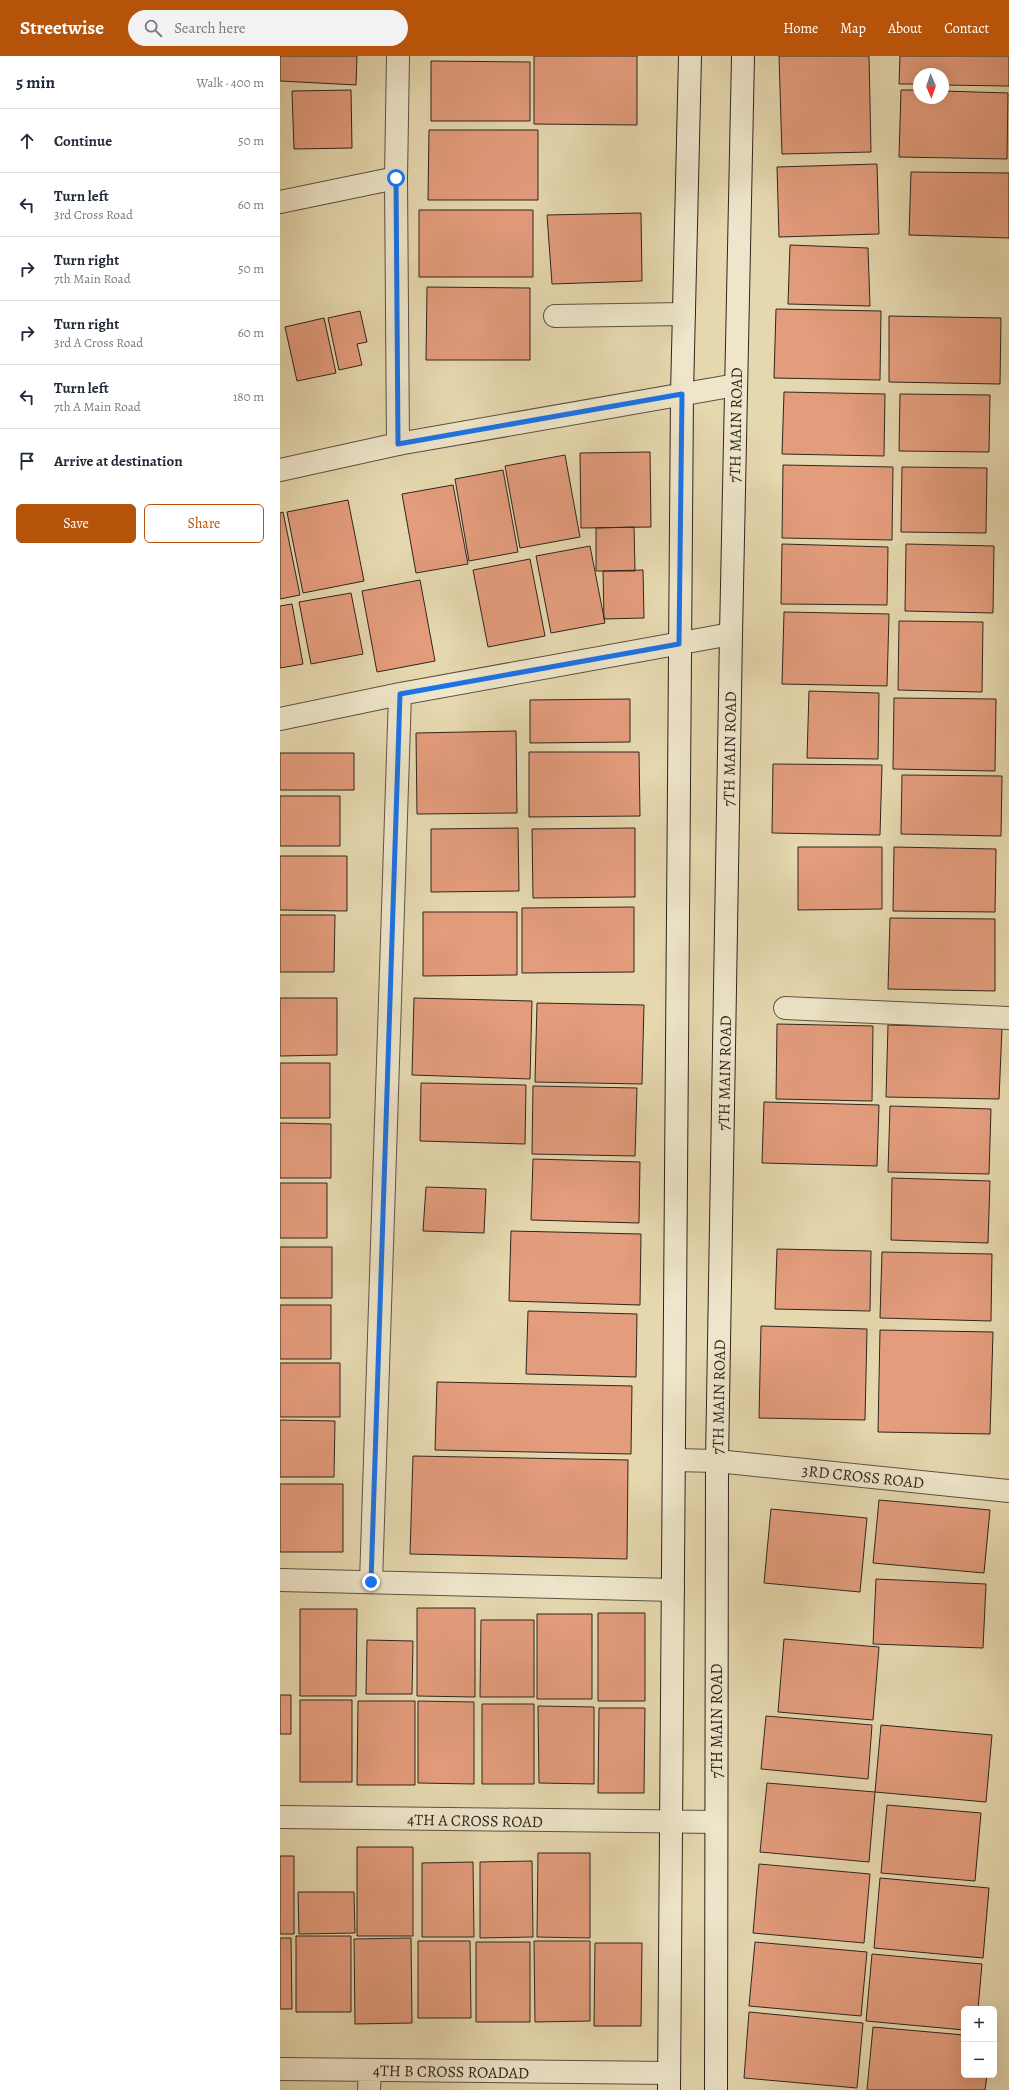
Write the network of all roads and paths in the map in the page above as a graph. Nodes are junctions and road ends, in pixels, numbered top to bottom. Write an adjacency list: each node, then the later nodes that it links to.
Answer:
1 (398, 56): 4 (street)
2 (690, 56): 6 (street)
3 (743, 56): 8 (street, 7TH MAIN ROAD)
4 (396, 178): 5 (street); 10 (street)
5 (280, 202)
6 (684, 314): 7 (street); 9 (street)
7 (555, 316)
8 (736, 385): 9 (street); 12 (street, 7TH MAIN ROAD)
9 (682, 394): 10 (street); 13 (street)
10 (398, 444): 11 (street)
11 (280, 470)
12 (731, 634): 13 (street); 19 (street, 7TH MAIN ROAD)
13 (679, 644): 14 (street); 18 (street)
14 (400, 694): 15 (street); 23 (street)
15 (280, 719)
16 (785, 1008): 17 (street)
17 (1009, 1018)
18 (674, 1460): 19 (street, 3RD CROSS ROAD); 24 (street)
19 (717, 1461): 20 (street, 3RD CROSS ROAD); 27 (street, 7TH MAIN ROAD)
20 (1009, 1490): 21 (street)
21 (1009, 1503)
22 (280, 1580): 23 (street)
23 (371, 1582): 24 (street)
24 (673, 1590): 26 (street)
25 (280, 1817): 26 (street, 4TH A CROSS ROAD)
26 (670, 1822): 27 (street, 4TH A CROSS ROAD); 30 (street)
27 (716, 1822): 31 (street, 7TH MAIN ROAD)
28 (280, 2069): 29 (street, 4TH B CROSS ROADAD)
29 (369, 2080): 30 (street, 4TH B CROSS ROADAD)
30 (669, 2082)
31 (716, 2090)

